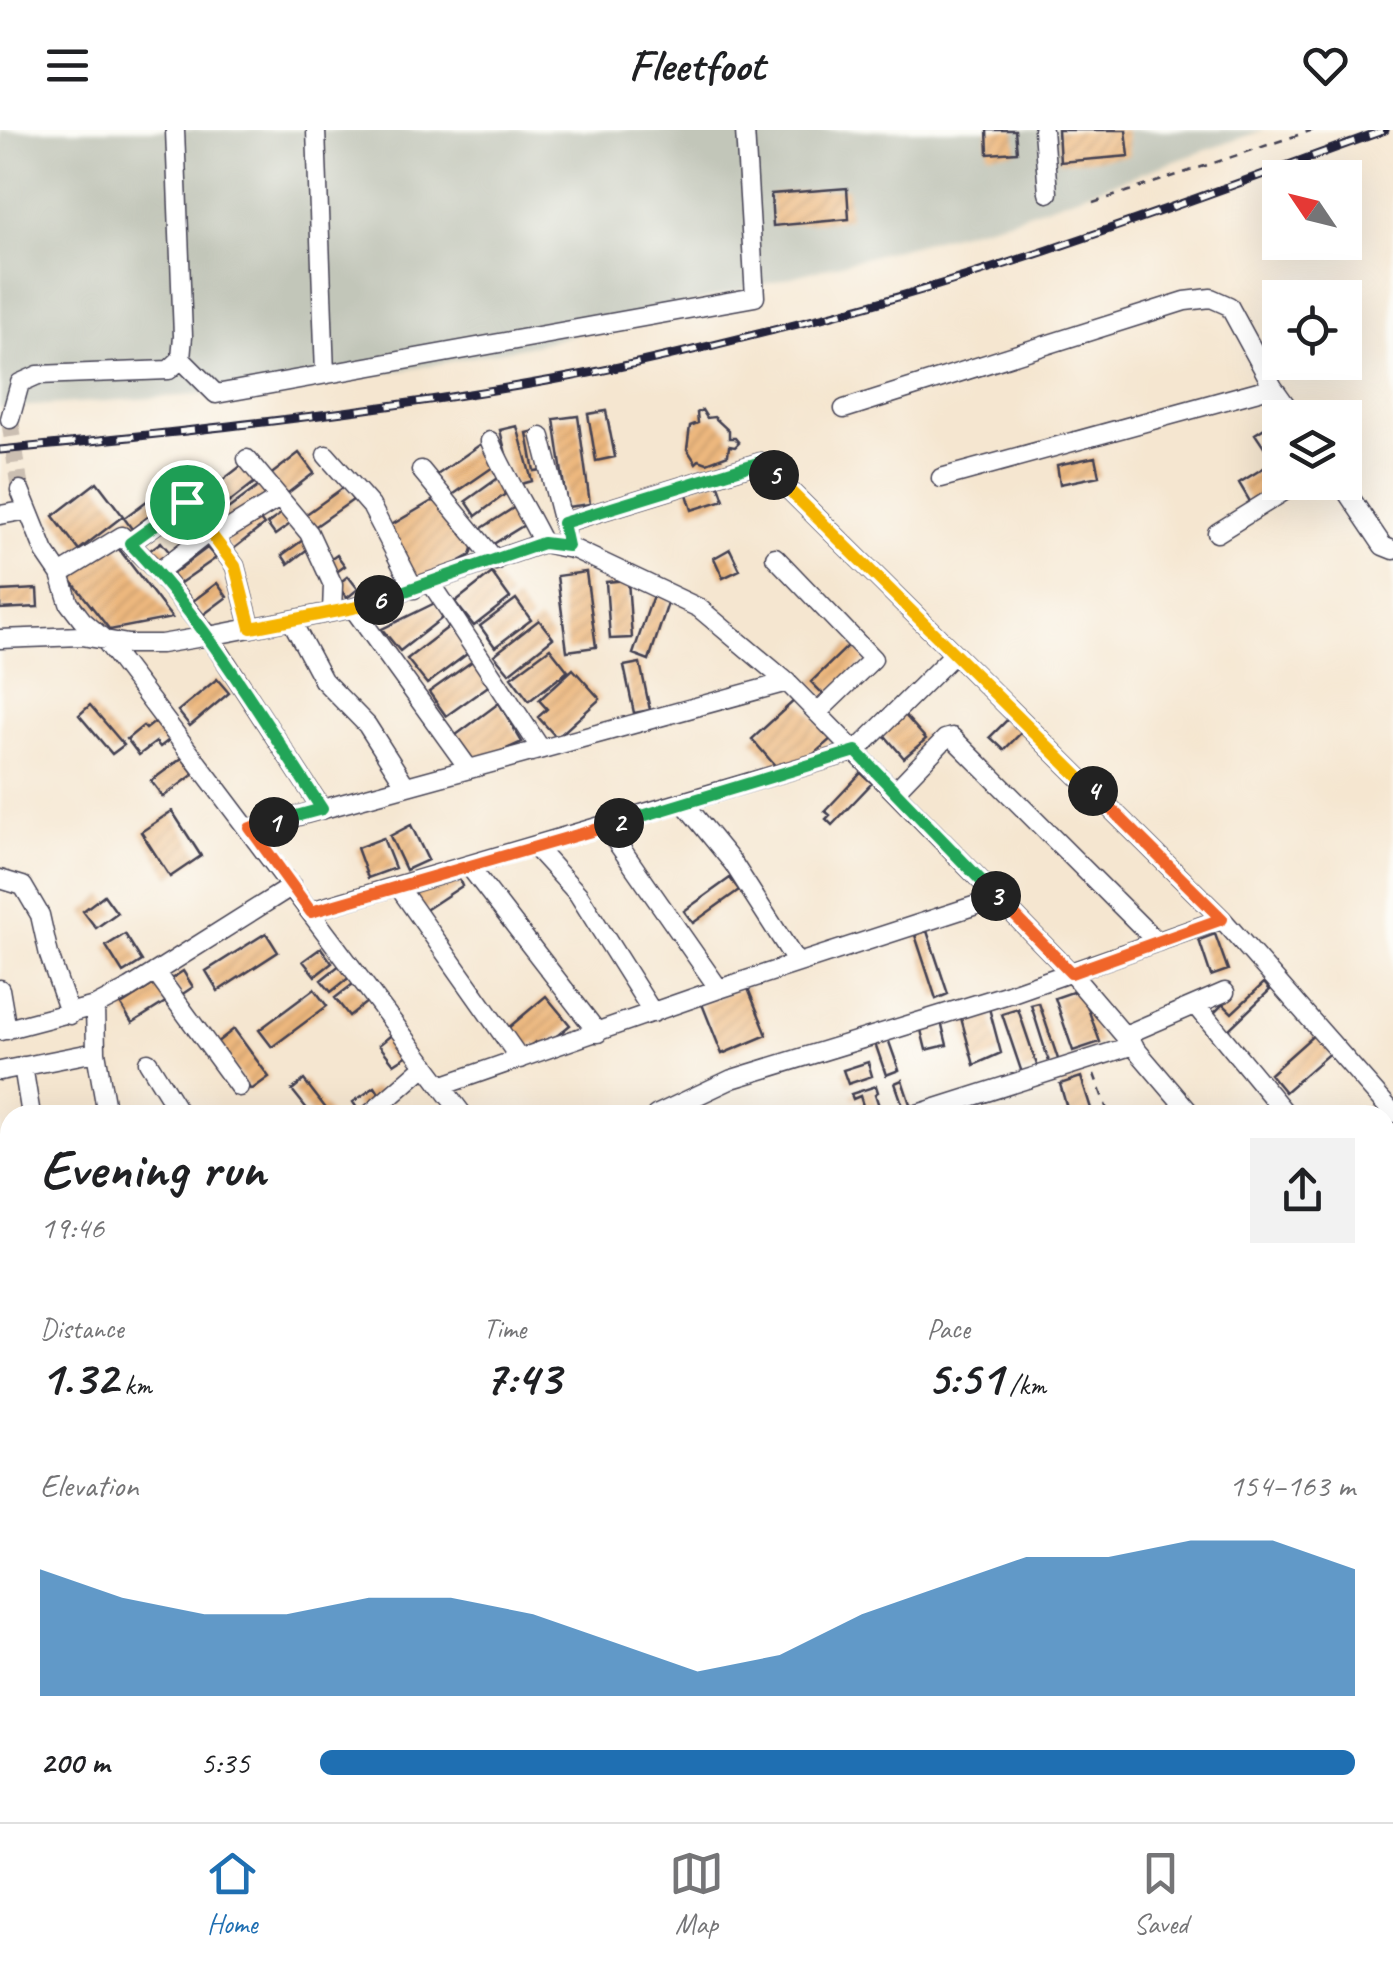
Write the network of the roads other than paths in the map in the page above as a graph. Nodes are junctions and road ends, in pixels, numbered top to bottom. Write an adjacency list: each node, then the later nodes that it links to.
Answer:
1 (175, 130): 6 (street)
2 (316, 130): 7 (street)
3 (745, 130): 7 (street)
4 (1043, 130): 5 (street)
5 (1048, 193)
6 (181, 359): 7 (street); 11 (street)
7 (324, 374)
8 (1274, 387): 9 (street); 10 (street); 17 (street)
9 (1283, 400)
10 (844, 409)
11 (10, 419)
12 (541, 437): 24 (street)
13 (490, 441): 28 (street)
14 (326, 455): 35 (street)
15 (247, 459): 19 (street)
16 (421, 470): 32 (street)
17 (942, 478)
18 (20, 490): 22 (street)
19 (279, 498): 26 (street); 37 (street)
20 (1269, 500): 25 (street)
21 (1352, 500): 30 (street)
22 (28, 510): 23 (street); 34 (street)
23 (0, 514)
24 (563, 523): 29 (street); 43 (street)
25 (1217, 532)
26 (211, 535): 27 (street); 33 (street); 39 (street)
27 (130, 543): 33 (street); 34 (street)
28 (543, 543): 29 (street); 32 (street)
29 (568, 546): 44 (street)
30 (1393, 550)
31 (775, 557): 45 (street)
32 (496, 561): 35 (street)
33 (158, 572): 40 (street)
34 (60, 574): 41 (street)
35 (422, 586): 36 (street); 46 (street)
36 (353, 608): 37 (street); 48 (street)
37 (332, 612): 38 (street)
38 (291, 620): 39 (street); 49 (street)
39 (251, 628): 40 (street)
40 (209, 636): 41 (street); 52 (street)
41 (104, 639): 42 (street); 54 (street)
42 (0, 640)
43 (954, 654): 47 (street); 62 (street)
44 (787, 682): 45 (street); 46 (street)
45 (818, 712): 47 (street)
46 (541, 749): 48 (street)
47 (856, 751): 50 (street); 51 (street)
48 (469, 769): 49 (street)
49 (406, 786): 52 (street)
50 (894, 791): 60 (street); 63 (street)
51 (684, 803): 53 (street); 64 (street)
52 (322, 809): 54 (street)
53 (606, 826): 55 (street); 68 (street)
54 (250, 828): 58 (street)
55 (535, 847): 56 (street); 72 (street)
56 (468, 866): 59 (street); 75 (street)
57 (0, 879): 73 (street)
58 (292, 886): 61 (street); 65 (street)
59 (398, 886): 61 (street); 78 (street)
60 (998, 898): 64 (street); 66 (street)
61 (311, 912): 80 (street)
62 (1222, 919): 63 (street); 94 (street)
63 (1157, 942): 66 (street)
64 (797, 964): 68 (street)
65 (155, 972): 71 (street); 83 (street)
66 (1071, 973): 76 (street); 90 (street)
67 (0, 989): 74 (street)
68 (719, 989): 72 (street)
69 (1225, 992): 70 (street)
70 (1196, 1004): 76 (street); 93 (street)
71 (96, 1006): 73 (street); 77 (street)
72 (653, 1012): 75 (street)
73 (70, 1015): 74 (street)
74 (3, 1030)
75 (598, 1032): 78 (street)
76 (1130, 1040): 91 (street); 92 (street)
77 (96, 1052): 81 (street); 86 (street)
78 (520, 1059): 84 (street)
79 (148, 1062): 87 (street)
80 (426, 1065): 84 (street); 88 (street)
81 (23, 1066): 82 (street); 85 (street)
82 (0, 1071)
83 (239, 1086)
84 (441, 1086): 89 (street)
85 (29, 1105)
86 (105, 1105)
87 (175, 1105)
88 (380, 1105)
89 (455, 1105)
90 (677, 1105)
91 (943, 1105)
92 (1184, 1105)
93 (1278, 1105)
94 (1384, 1105)

